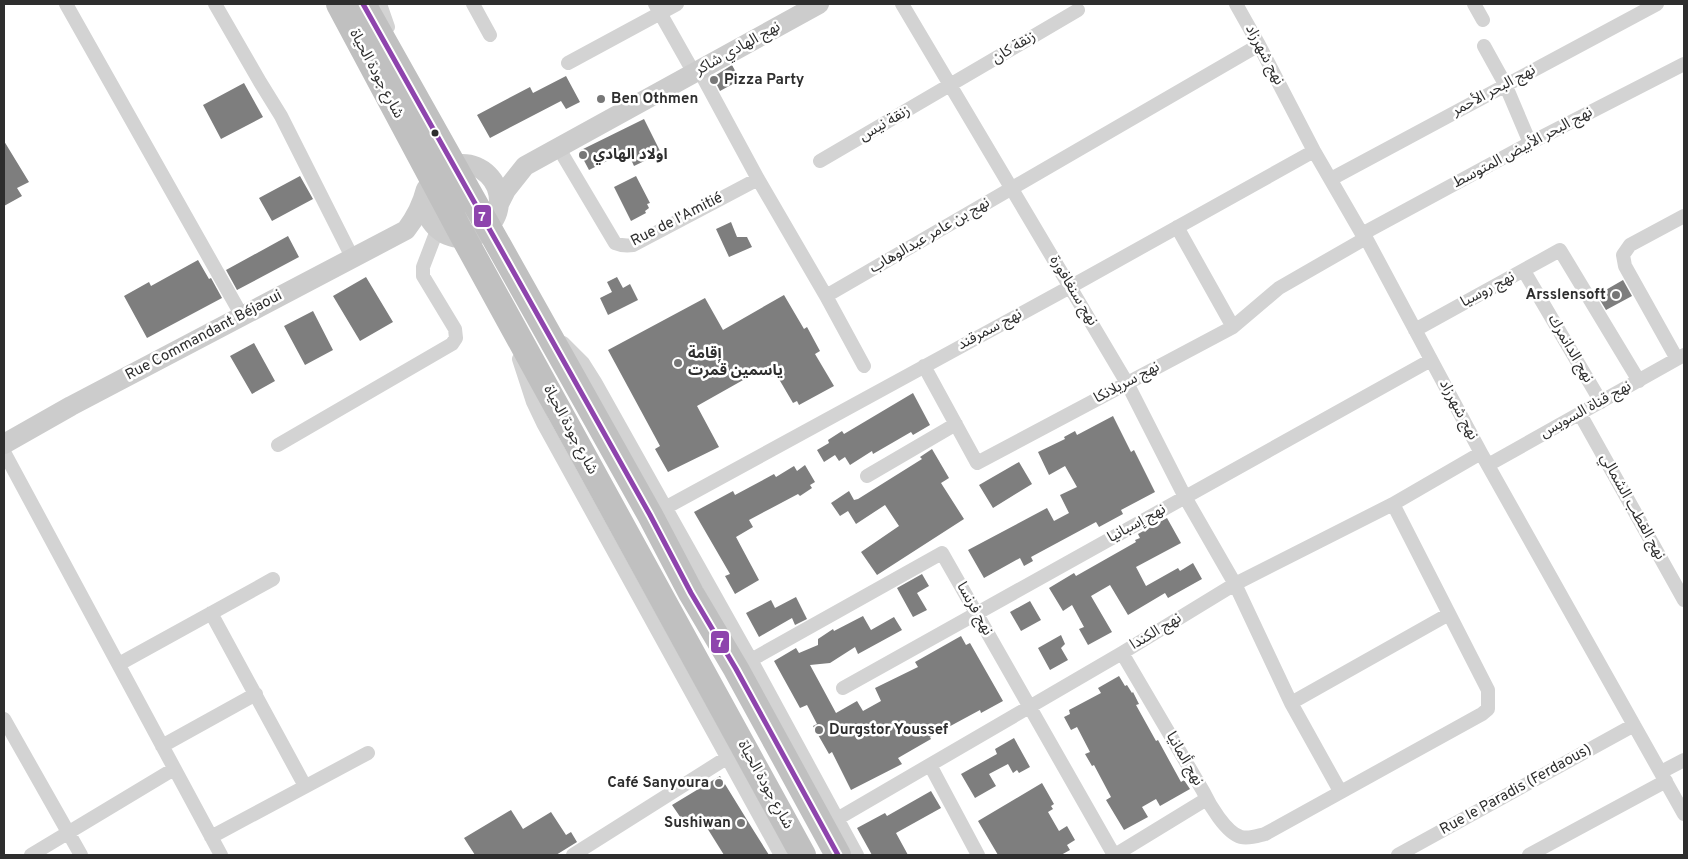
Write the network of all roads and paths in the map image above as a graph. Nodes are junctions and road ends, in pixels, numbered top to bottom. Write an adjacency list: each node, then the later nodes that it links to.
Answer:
1 (66, 4): 44 (street)
2 (215, 4): 40 (street)
3 (339, 4): 30 (highway, شارع جودة الحياة)
4 (363, 4): 23 (highway, شارع جودة الحياة)
5 (380, 4): 23 (street)
6 (473, 4): 16 (street)
7 (677, 4): 13 (street)
8 (820, 4): 21 (street, نهج الهادي شاكر)
9 (902, 4): 24 (street, نهج سنغافورة)
10 (1236, 4): 17 (street, نهج شهرزاد)
11 (1474, 4): 15 (street)
12 (1657, 4): 22 (street, نهج البحر الأحمر)
13 (658, 8): 19 (street); 21 (street)
14 (1078, 10): 24 (street, زنقة كان)
15 (1483, 20)
16 (490, 35)
17 (1259, 45): 27 (street, نهج شهرزاد); 33 (street, نهج بن عامر عبدالوهاب)
18 (1484, 46): 22 (street)
19 (568, 63)
20 (1684, 64): 25 (street, نهج البحر الأبيض المتوسط)
21 (696, 71): 26 (street, نهج الهادي شاكر); 31 (street)
22 (1505, 84): 25 (street); 32 (street, نهج البحر الأحمر)
23 (407, 85): 30 (highway, شارع جودة الحياة)
24 (950, 86): 28 (street, زنقة نيس); 33 (street, نهج سنغافورة)
25 (1530, 143): 39 (street, نهج البحر الأبيض المتوسط)
26 (558, 147): 29 (street, نهج الهادي شاكر); 31 (street, Rue de l'Amitié)
27 (1314, 151): 32 (street, نهج شهرزاد); 36 (street, نهج سمرقند)
28 (820, 161)
29 (524, 166): 30 (street); 34 (street)
30 (447, 176): 34 (highway, شارع جودة الحياة); 37 (street); 38 (highway, شارع جودة الحياة)
31 (758, 179): 43 (street)
32 (1331, 179): 39 (street, نهج شهرزاد)
33 (1011, 189): 42 (street, نهج سنغافورة); 43 (street, نهج بن عامر عبدالوهاب)
34 (494, 216): 38 (street); 45 (highway, شارع جودة الحياة)
35 (1684, 216): 49 (street)
36 (1177, 227): 42 (street, نهج سمرقند); 47 (street)
37 (406, 230): 38 (street); 40 (street, Rue Commandant Béjaoui)
38 (450, 236): 46 (highway, شارع جودة الحياة); 59 (street)
39 (1364, 236): 47 (street, نهج سريلانكا); 48 (street, نهج شهرزاد)
40 (352, 257): 44 (street, Rue Commandant Béjaoui)
41 (1524, 271): 48 (street, نهج روسيا); 53 (street, نهج روسيا); 55 (street, نهج الدانمرك)
42 (1070, 287): 52 (street, نهج سمرقند); 54 (street, نهج سنغافورة)
43 (826, 296): 51 (street)
44 (242, 316): 58 (street, Rue Commandant Béjaoui)
45 (540, 318): 65 (street); 101 (highway, شارع جودة الحياة)
46 (512, 324): 83 (street); 100 (highway, شارع جودة الحياة)
47 (1233, 327): 54 (street, نهج سريلانكا)
48 (1415, 330): 50 (street, نهج شهرزاد)
49 (1681, 357): 53 (street, نهج قناة السويس)
50 (1431, 360): 61 (street, نهج شهرزاد); 63 (street, نهج إسبانيا)
51 (864, 366)
52 (924, 366): 57 (street, نهج سريلانكا); 65 (street, نهج سمرقند)
53 (1639, 381): 55 (street, نهج قناة السويس)
54 (1127, 383): 57 (street, نهج سريلانكا); 63 (street, نهج سنغافورة)
55 (1601, 402): 56 (street, نهج قناة السويس)
56 (1580, 414): 61 (street, نهج قناة السويس); 68 (street, نهج القطب الشمالي)
57 (956, 424): 62 (street)
58 (4, 444)
59 (278, 445)
60 (4, 452): 74 (street)
61 (1484, 459): 64 (street, نهج الكندا); 80 (street, نهج شهرزاد)
62 (867, 476)
63 (1185, 497): 67 (street, نهج سنغافورة); 70 (street, نهج إسبانيا)
64 (1393, 504): 67 (street, نهج الكندا); 71 (street)
65 (665, 508): 73 (street)
66 (273, 579): 69 (street)
67 (1235, 584): 72 (street, نهج الكندا); 77 (street, نهج سنغافورة)
68 (1684, 600)
69 (211, 613): 74 (street); 76 (street)
70 (976, 613): 73 (street, نهج فرنسا); 75 (street, نهج إسبانيا); 78 (street, نهج فرنسا)
71 (1449, 614): 77 (street); 89 (street)
72 (1122, 653): 78 (street, نهج الكندا); 90 (street, نهج ألمانيا)
73 (751, 660): 92 (street)
74 (120, 664): 81 (street)
75 (843, 688)
76 (256, 694): 81 (street); 88 (street)
77 (1291, 703): 89 (street, نهج سنغافورة)
78 (1029, 707): 85 (street, نهج الكندا); 104 (street, نهج فرنسا)
79 (4, 719): 93 (street)
80 (1634, 725): 87 (street, نهج شهرزاد); 105 (street, Rue le Paradis (Ferdaous))
81 (162, 746): 86 (street)
82 (368, 753): 88 (street)
83 (728, 757): 98 (street); 99 (street)
84 (1684, 760): 87 (street)
85 (930, 765): 92 (street, نهج الكندا); 103 (street)
86 (174, 769): 93 (street); 94 (street)
87 (1664, 776): 91 (street, نهج شهرزاد); 106 (street)
88 (305, 786): 94 (street)
89 (1340, 791): 90 (street)
90 (1205, 800): 104 (street, نهج ألمانيا)
91 (1684, 814)
92 (837, 819): 102 (street)
93 (68, 831): 95 (street); 96 (street)
94 (211, 837): 97 (street)
95 (31, 855)
96 (81, 855)
97 (221, 855)
98 (573, 855)
99 (782, 855)
100 (804, 855)
101 (838, 855)
102 (857, 855)
103 (978, 855)
104 (1114, 855)
105 (1398, 855)
106 (1529, 855)

